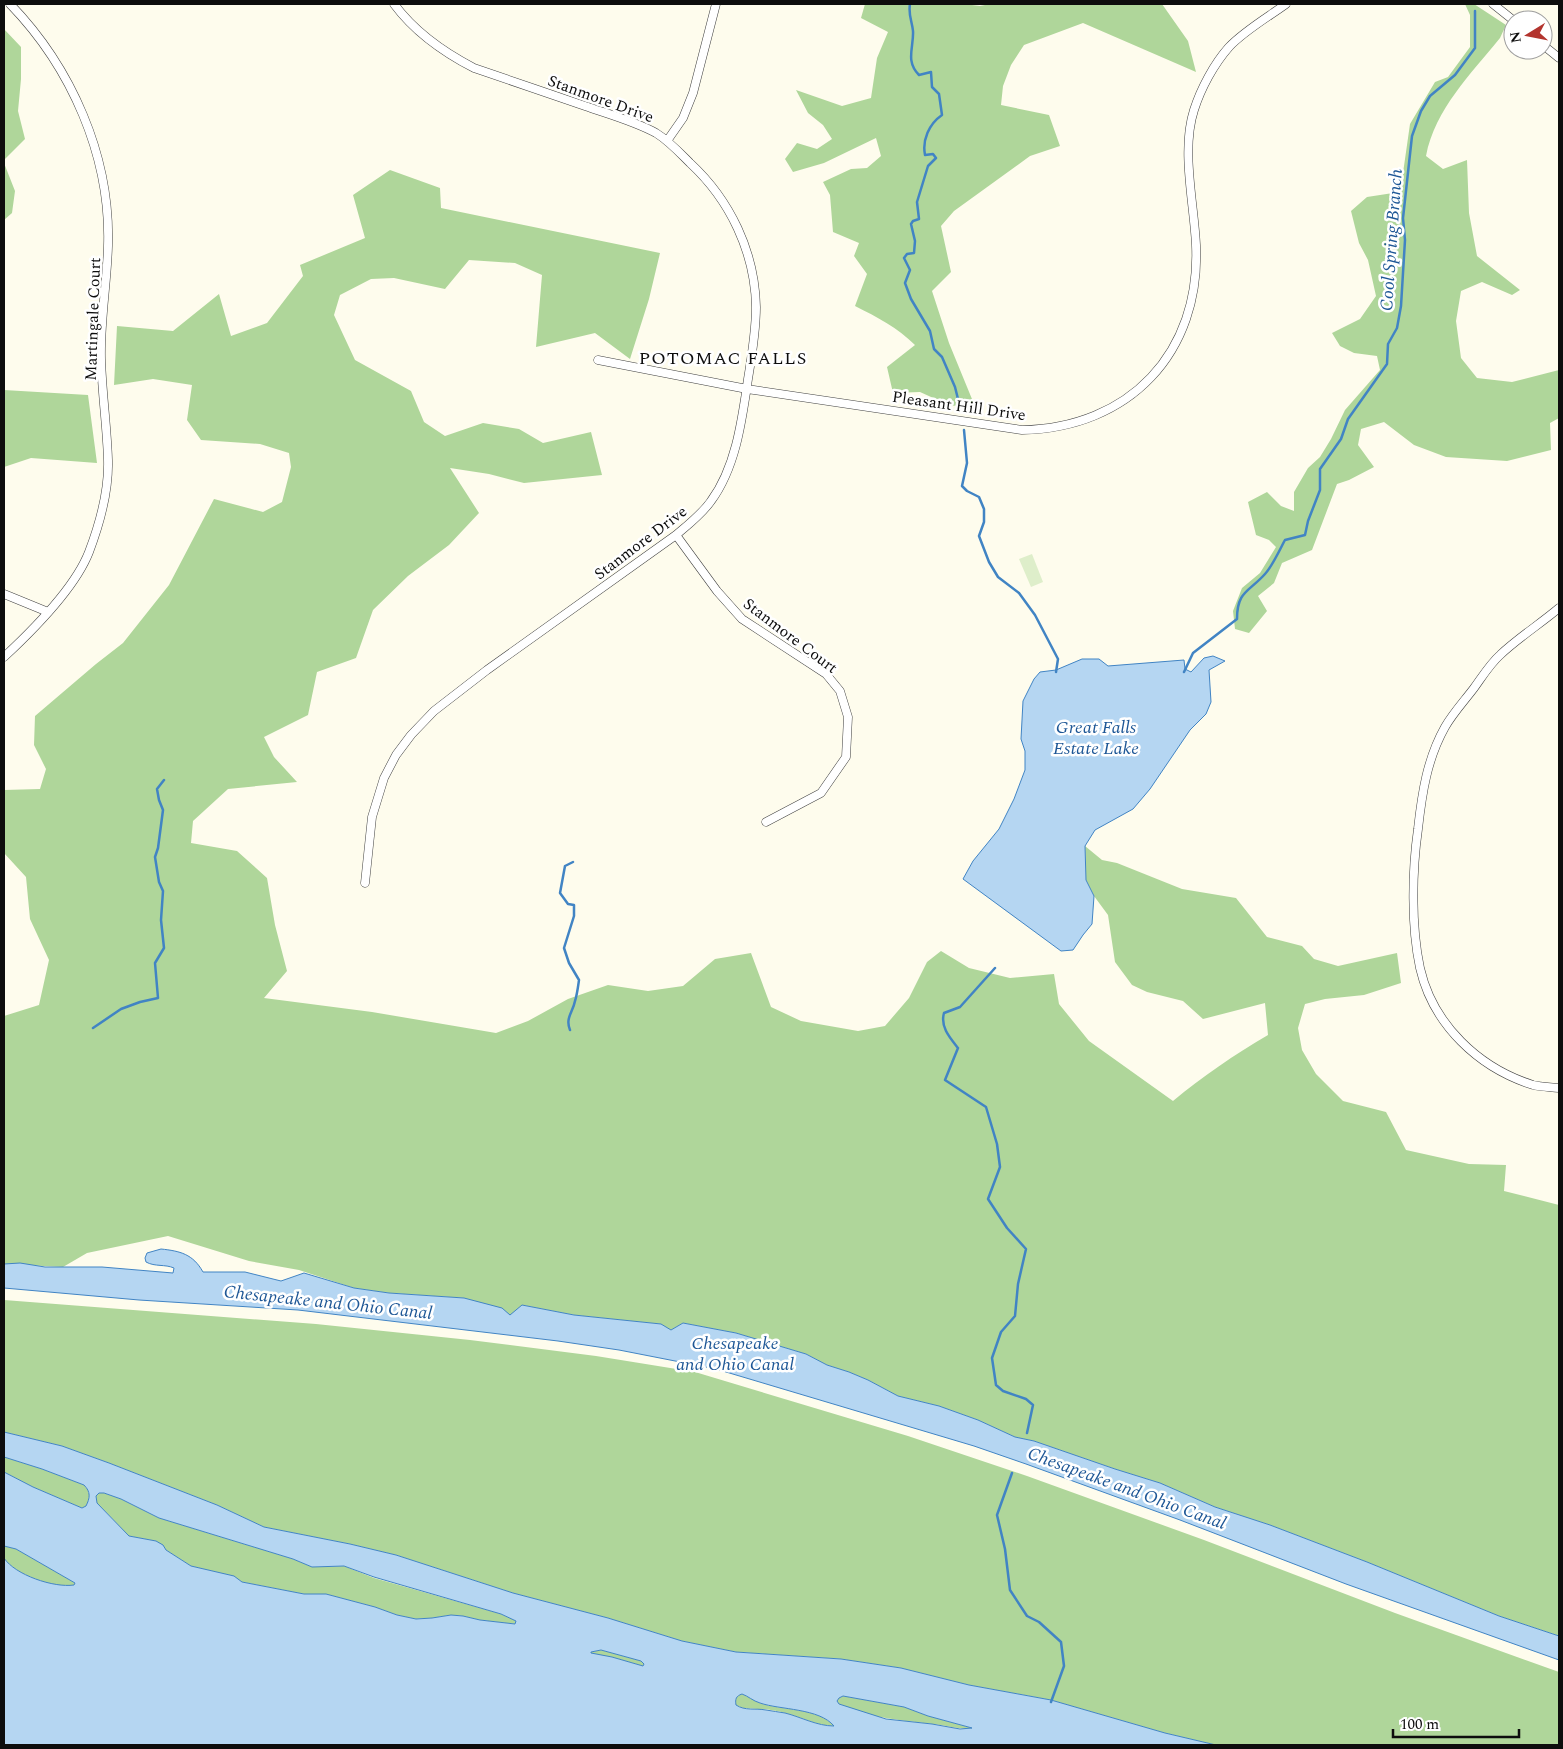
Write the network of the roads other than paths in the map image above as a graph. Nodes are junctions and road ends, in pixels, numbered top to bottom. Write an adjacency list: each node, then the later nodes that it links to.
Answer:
1 (10, 4): 11 (street, Martingale Court)
2 (394, 4): 5 (street, Stanmore Drive)
3 (716, 4): 5 (street)
4 (1286, 4): 7 (street, Pleasant Hill Drive)
5 (667, 141): 7 (street, Stanmore Drive)
6 (598, 360): 7 (street, Pleasant Hill Drive)
7 (747, 389): 8 (street, Stanmore Drive)
8 (676, 535): 13 (street, Stanmore Court); 14 (street, Stanmore Drive)
9 (4, 594): 11 (street)
10 (1559, 608): 15 (street)
11 (48, 612): 12 (street, Martingale Court)
12 (4, 657)
13 (766, 822)
14 (364, 883)
15 (1559, 1088)

